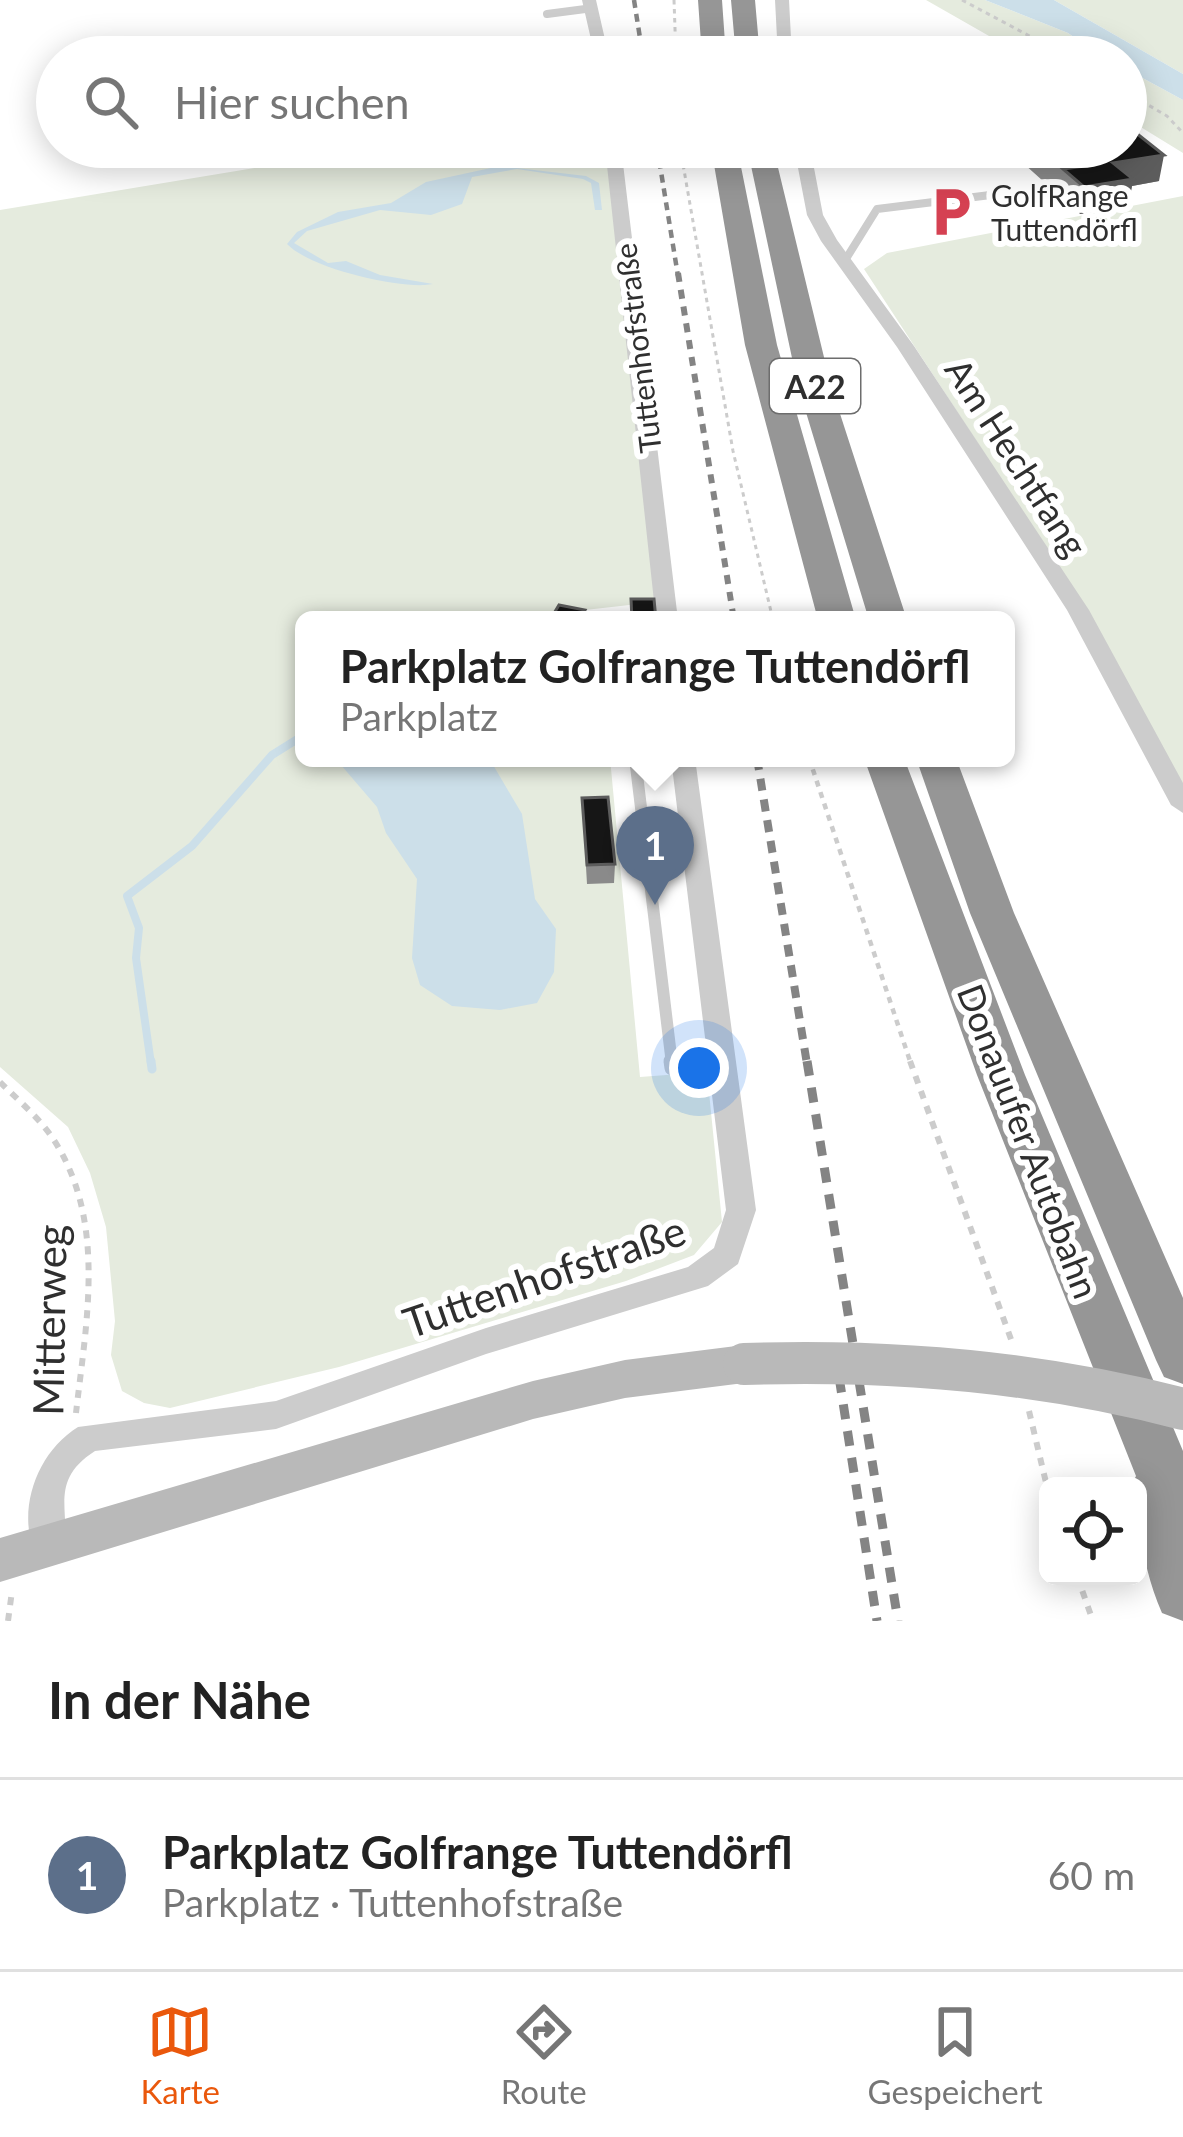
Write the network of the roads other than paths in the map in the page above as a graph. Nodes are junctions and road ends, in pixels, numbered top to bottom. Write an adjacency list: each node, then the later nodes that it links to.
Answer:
1 (710, 0): 7 (highway)
2 (743, 0): 8 (highway)
3 (782, 0): 9 (street)
4 (591, 4): 5 (lane); 6 (street)
5 (547, 14)
6 (598, 36)
7 (713, 36)
8 (746, 36)
9 (784, 36)
10 (616, 168): 16 (street, Tuttenhofstraße)
11 (728, 168): 17 (highway, A22)
12 (765, 168): 18 (highway, A22)
13 (806, 168): 15 (street, Am Hechtfang)
14 (1085, 184): 15 (lane)
15 (844, 262): 23 (street, Am Hechtfang)
16 (666, 611)
17 (835, 611)
18 (885, 611)
19 (636, 767): 24 (lane)
20 (684, 767): 24 (street, Tuttenhofstraße)
21 (887, 767): 26 (highway, Donauufer Autobahn)
22 (939, 767): 25 (highway, Donauufer Autobahn)
23 (1183, 805)
24 (720, 1064): 28 (street, Tuttenhofstraße)
25 (1183, 1360)
26 (1163, 1420): 27 (highway, Donauufer Autobahn); 28 (street, bridge); 30 (highway)
27 (1183, 1520)
28 (48, 1546): 29 (street)
29 (0, 1560)
30 (1183, 1593)

